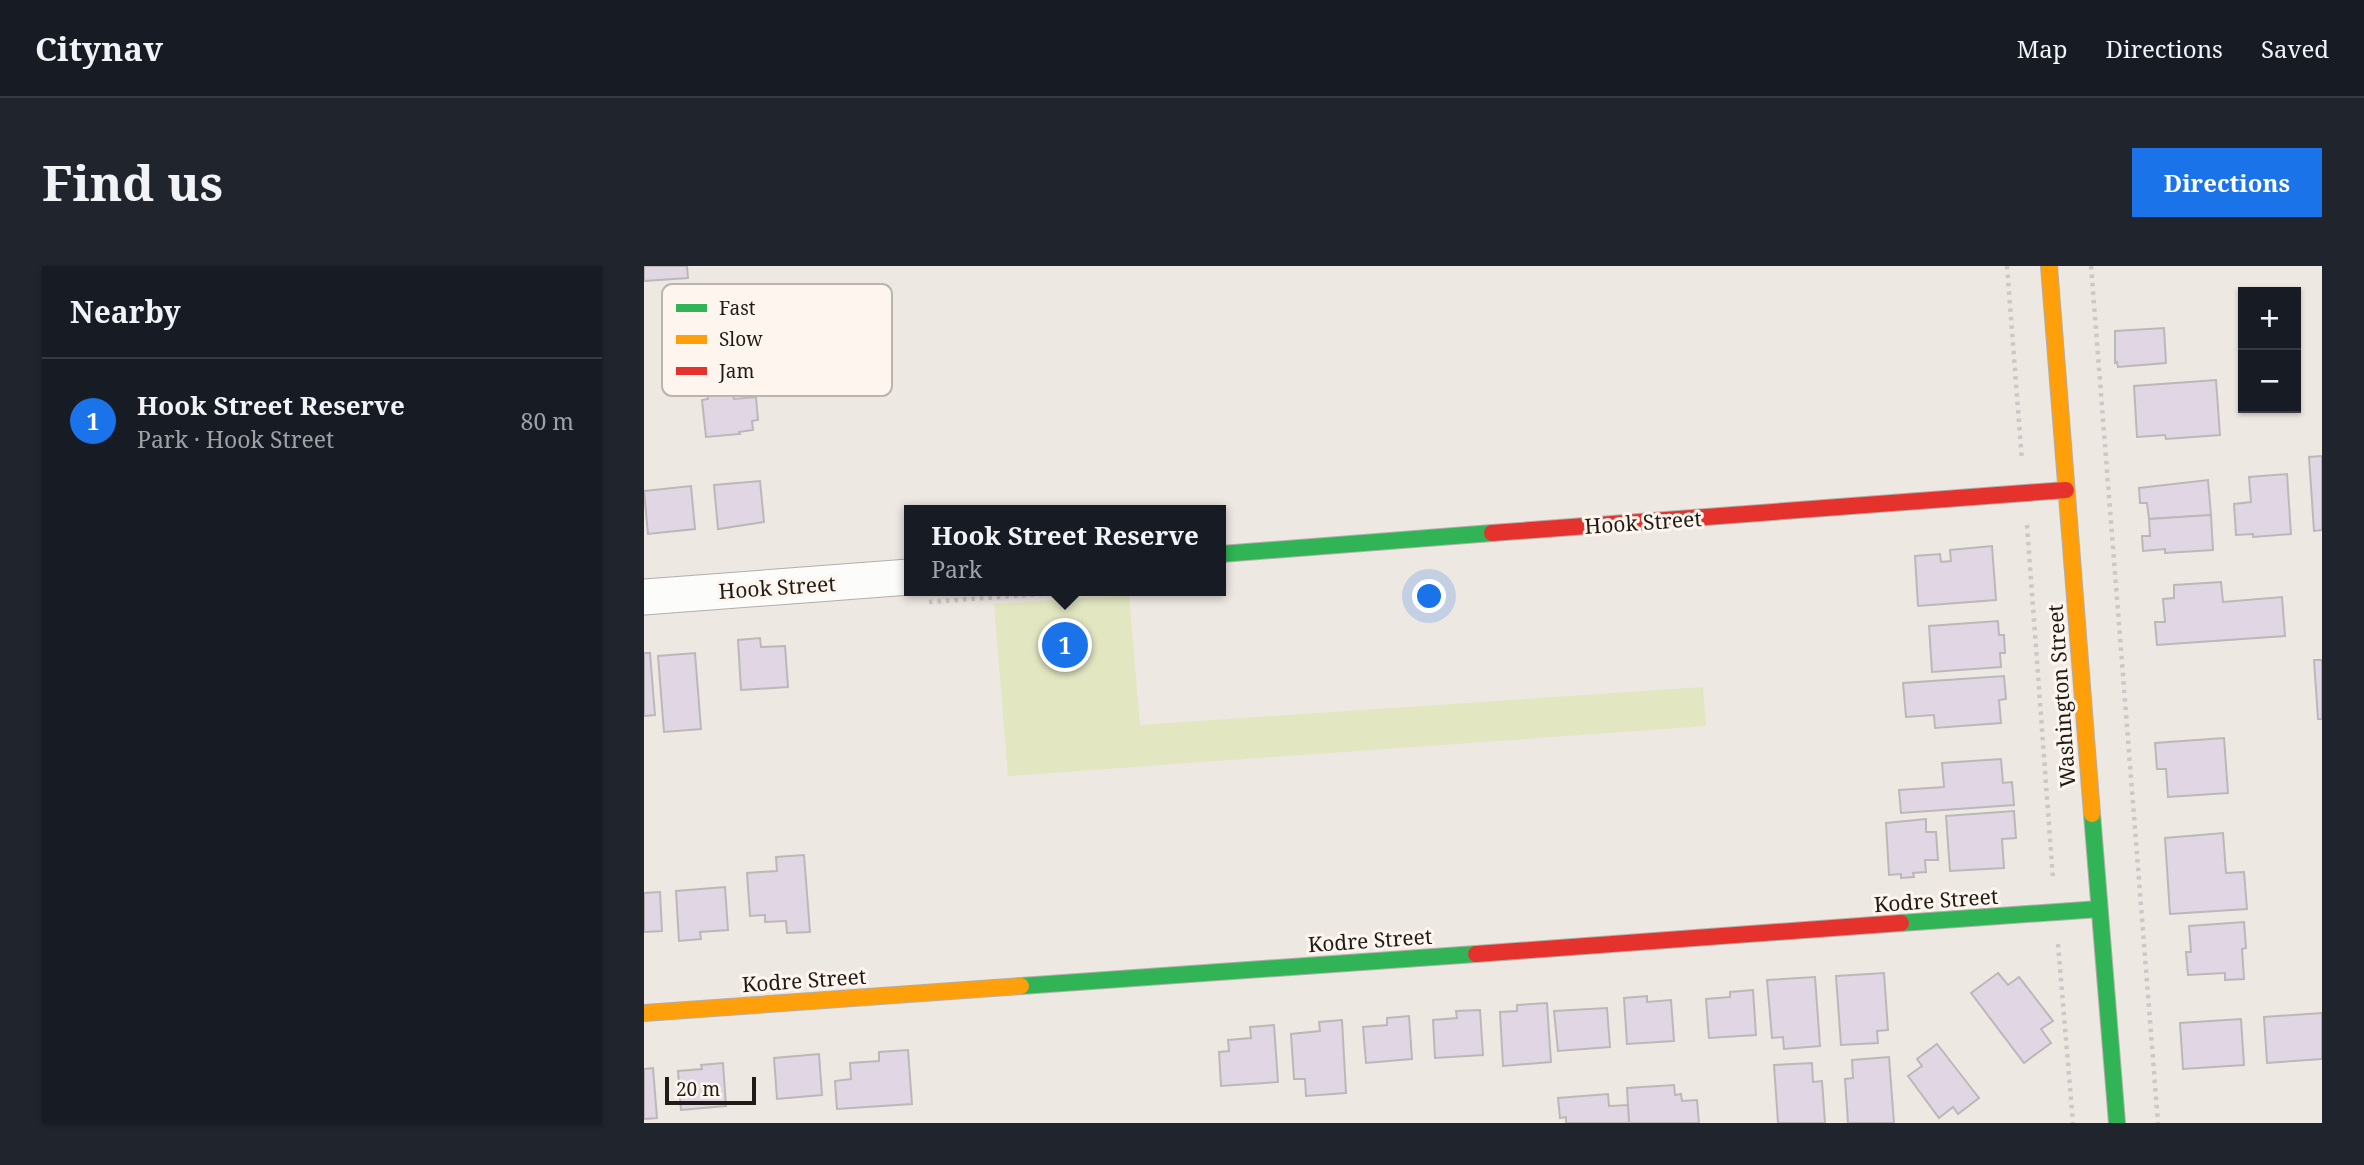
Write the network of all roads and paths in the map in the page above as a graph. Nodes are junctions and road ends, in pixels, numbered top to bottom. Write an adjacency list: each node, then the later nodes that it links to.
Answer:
1 (2007, 266): 5 (path)
2 (2049, 266): 4 (street, Washington Street)
3 (2091, 266): 14 (path)
4 (2066, 490): 5 (street, Hook Street); 9 (street, Washington Street)
5 (2025, 493): 6 (street, Hook Street); 10 (path)
6 (1226, 554)
7 (904, 577): 8 (street, Hook Street)
8 (644, 597)
9 (2099, 909): 10 (street, Kodre Street); 13 (street, Washington Street)
10 (2056, 912): 11 (street, Kodre Street); 12 (path)
11 (644, 1013)
12 (2073, 1123)
13 (2117, 1123)
14 (2158, 1123)

